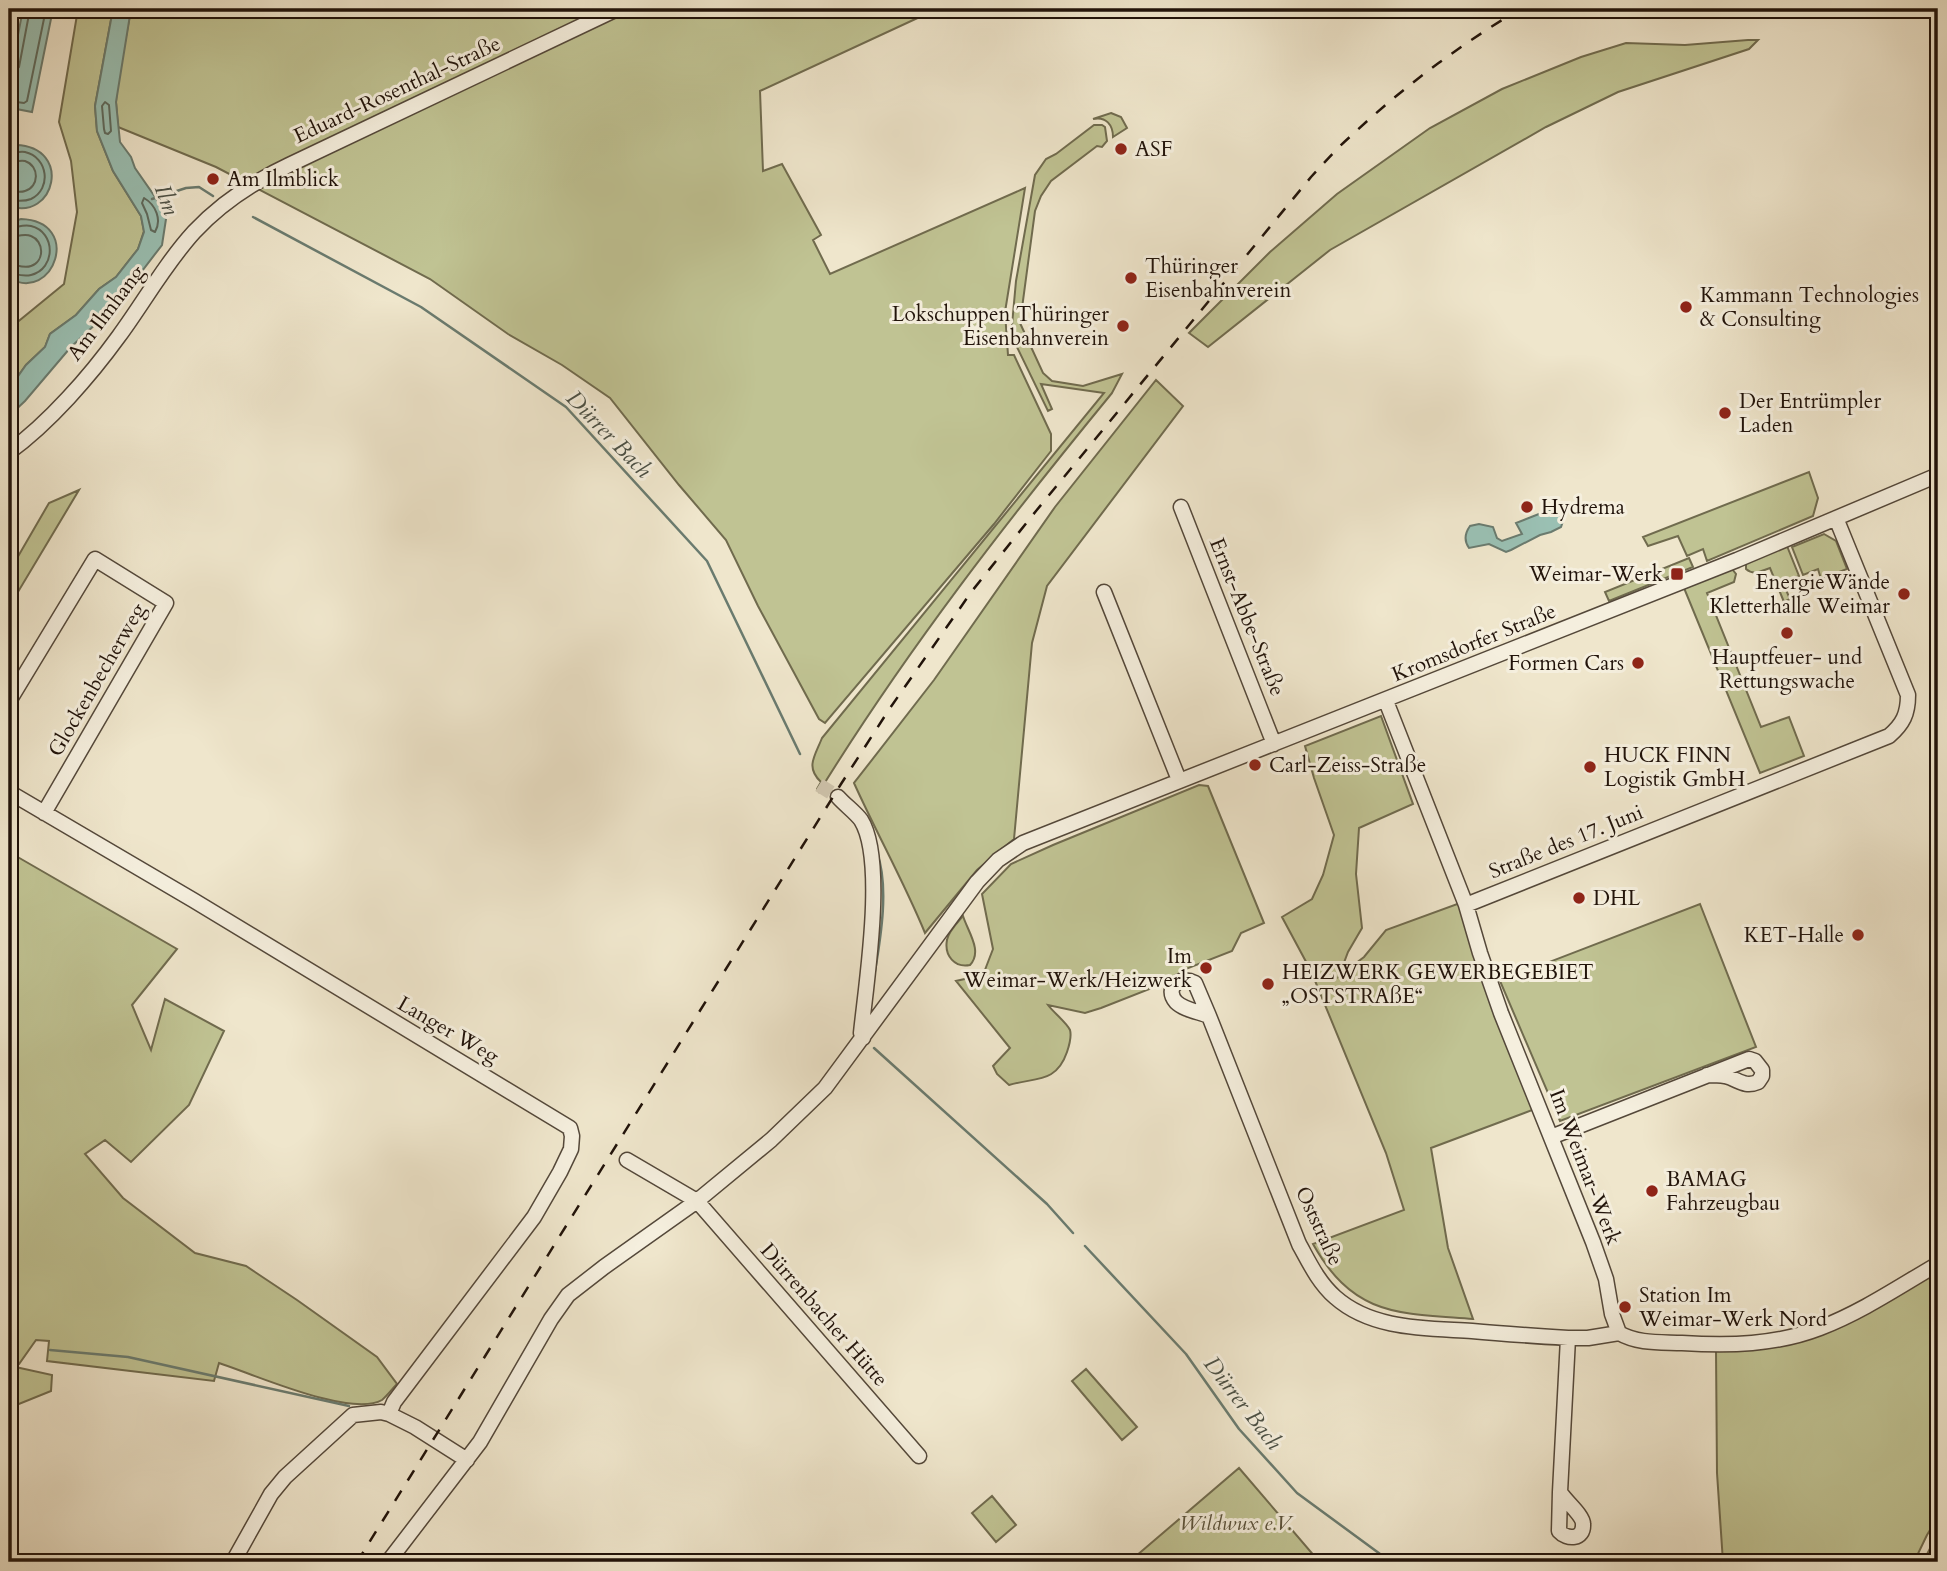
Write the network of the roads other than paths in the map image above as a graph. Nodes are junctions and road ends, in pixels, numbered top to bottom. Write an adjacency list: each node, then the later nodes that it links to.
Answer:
1 (617, 9): 2 (street, Eduard-Rosenthal-Straße)
2 (234, 196): 3 (street, Am Ilmhang)
3 (9, 452)
4 (1938, 475): 6 (street, Kromsdorfer Straße)
5 (1181, 507): 10 (street, Ernst-Abbe-Straße)
6 (1836, 518): 9 (street, Kromsdorfer Straße); 15 (street, Straße des 17. Juni)
7 (1104, 592): 11 (street)
8 (9, 701): 14 (street, Glockenbecherweg)
9 (1386, 701): 10 (street, Kromsdorfer Straße); 15 (street, Im Weimar-Werk)
10 (1274, 744): 11 (street, Kromsdorfer Straße)
11 (1179, 780): 17 (street, Kromsdorfer Straße)
12 (9, 792): 14 (street, Langer Weg)
13 (838, 797): 17 (street)
14 (44, 813): 25 (street, Langer Weg)
15 (1466, 905): 19 (street, Im Weimar-Werk)
16 (1209, 1016): 24 (street, Oststraße)
17 (863, 1038): 21 (street)
18 (1707, 1075): 19 (street)
19 (1551, 1137): 23 (street, Im Weimar-Werk)
20 (627, 1160): 21 (street, Dürrenbacher Hütte)
21 (697, 1202): 26 (street, Dürrenbacher Hütte); 27 (street)
22 (1938, 1264): 23 (street)
23 (1619, 1334): 24 (street, Oststraße)
24 (1568, 1338): 28 (street)
25 (389, 1414): 27 (street); 29 (street)
26 (919, 1457)
27 (467, 1460): 30 (street)
28 (1560, 1492)
29 (233, 1562)
30 (388, 1562)

